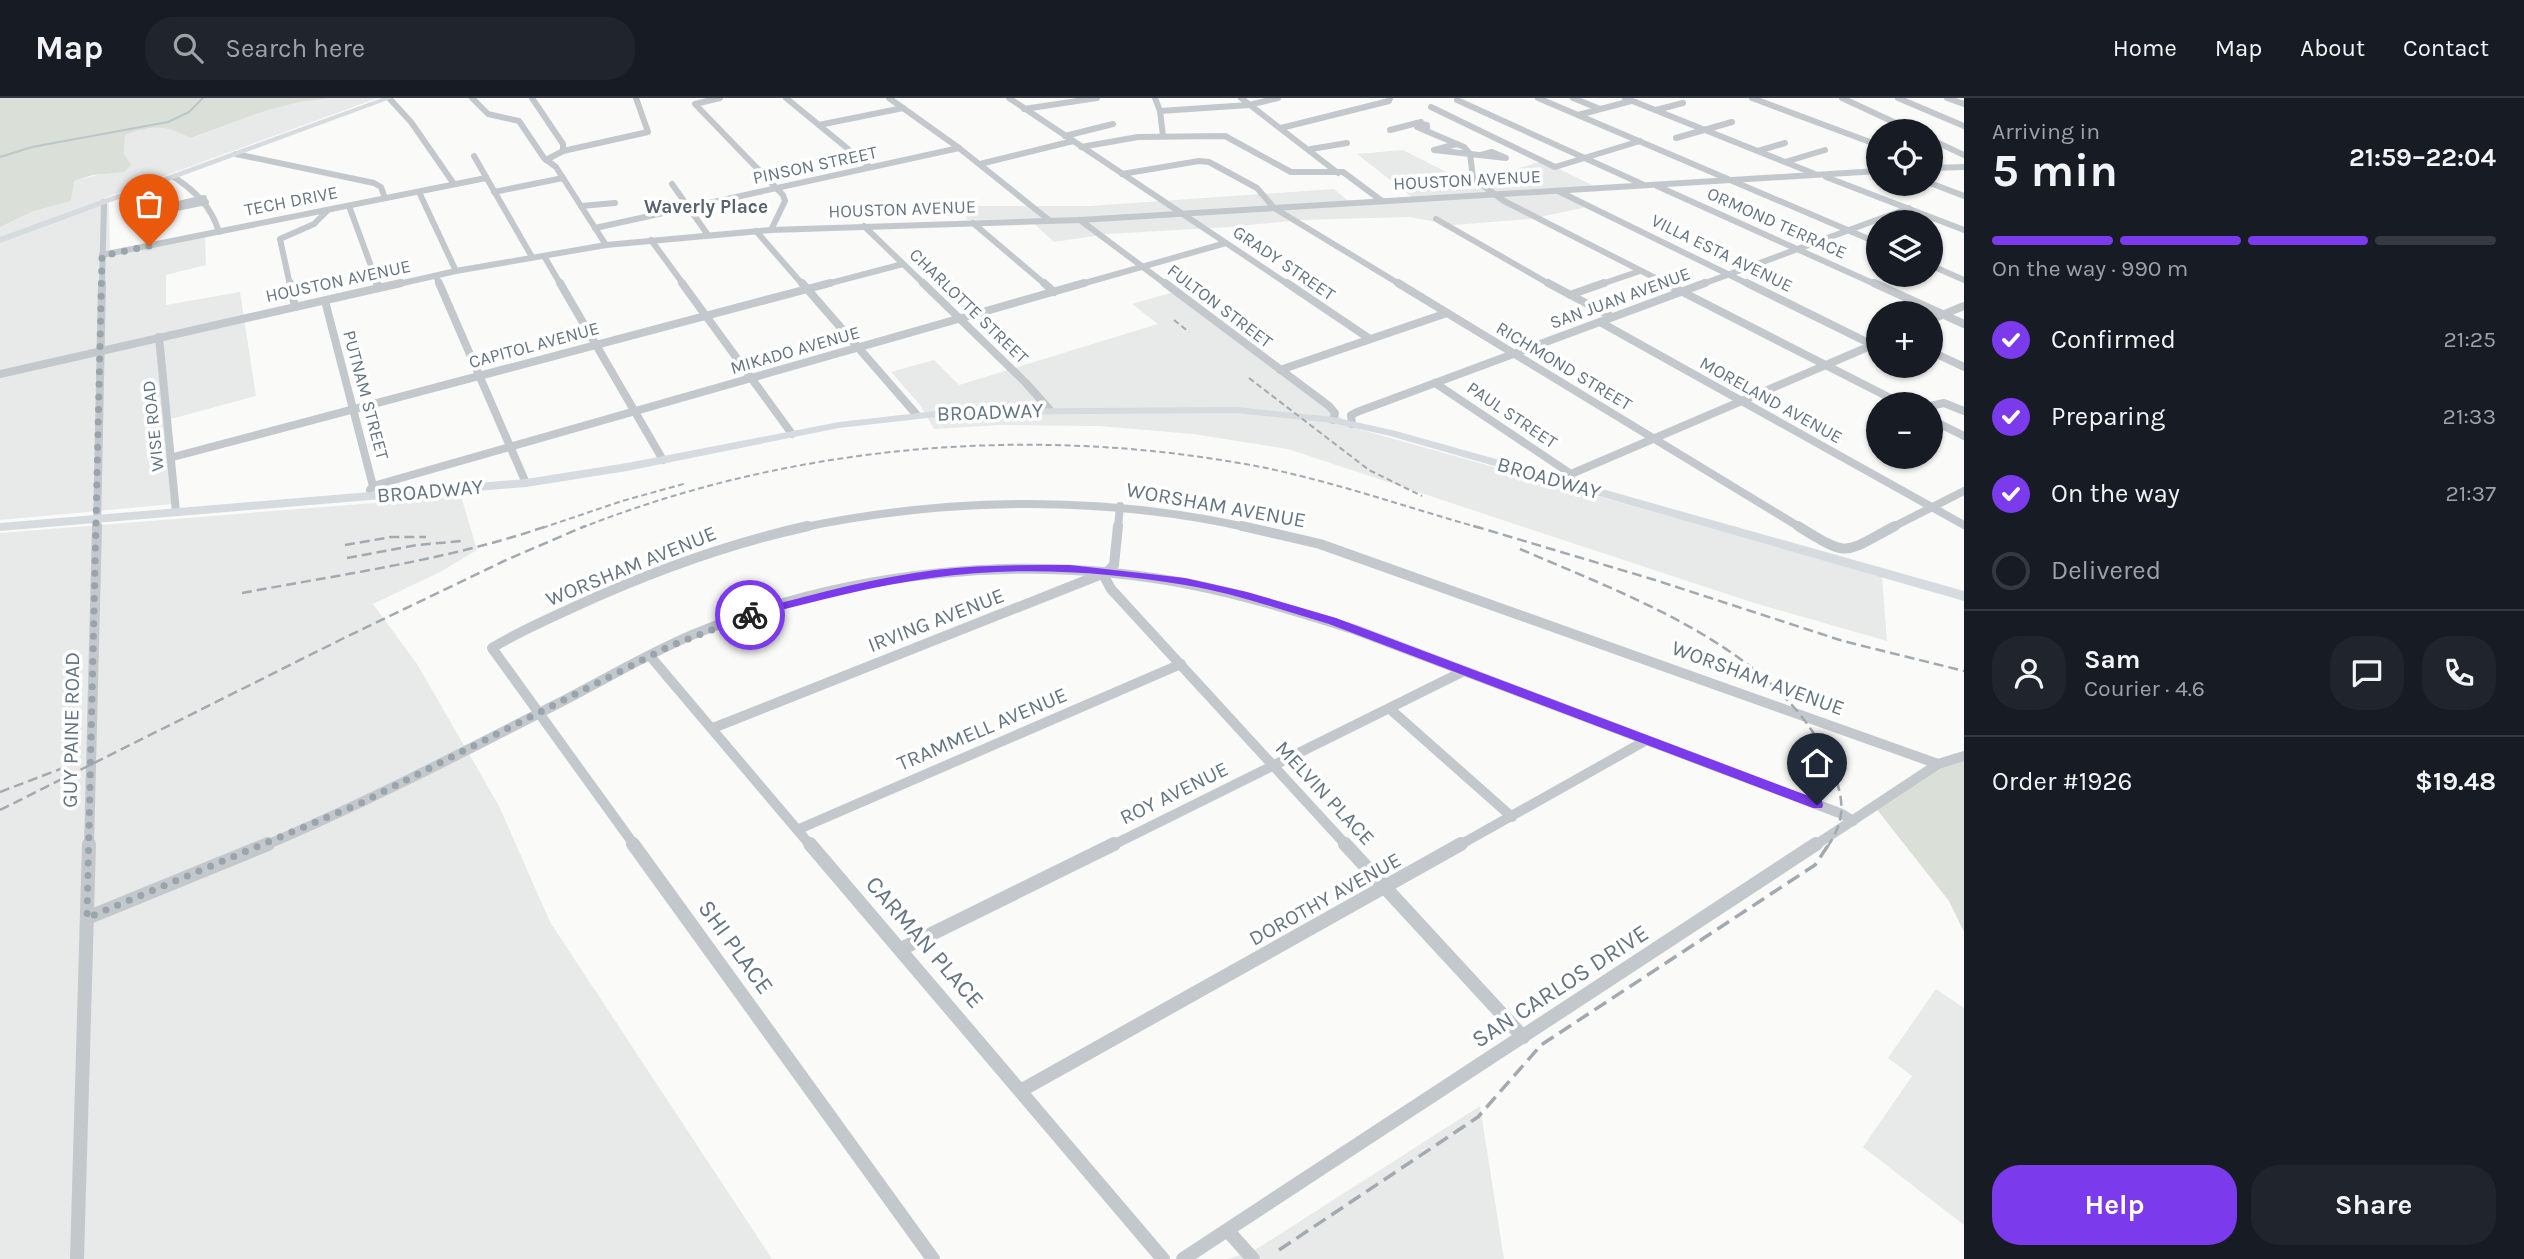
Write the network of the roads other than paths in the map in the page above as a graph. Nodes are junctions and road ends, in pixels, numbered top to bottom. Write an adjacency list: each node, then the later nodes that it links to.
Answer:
1 (389, 98): 59 (main road); 80 (street)
2 (472, 98): 66 (street)
3 (532, 98): 57 (street)
4 (636, 98): 57 (street)
5 (720, 98): 84 (street)
6 (786, 98): 38 (street)
7 (889, 98): 27 (street)
8 (1009, 98): 28 (street, GRADY STREET)
9 (1097, 98): 28 (street)
10 (1155, 98): 31 (street)
11 (1241, 98): 25 (street)
12 (1278, 98): 25 (street)
13 (1390, 98): 40 (street)
14 (1538, 98): 32 (street)
15 (1573, 98): 29 (street)
16 (1752, 98): 48 (street)
17 (1842, 98): 33 (street)
18 (1898, 98): 39 (street)
19 (1947, 98): 24 (street)
20 (1460, 99): 22 (street); 65 (street)
21 (1628, 99): 29 (street, HOUSTON AVENUE); 30 (street, HOUSTON AVENUE)
22 (1447, 103)
23 (1683, 103): 30 (street)
24 (1964, 104)
25 (1250, 105): 31 (street); 40 (street)
26 (1439, 105): 65 (street)
27 (903, 108): 38 (street); 54 (street)
28 (1024, 108): 43 (street, GRADY STREET)
29 (1600, 109): 32 (street, HOUSTON AVENUE)
30 (1656, 110): 42 (street, HOUSTON AVENUE)
31 (1160, 111): 44 (street)
32 (1578, 115): 47 (street)
33 (1887, 119)
34 (1428, 120): 36 (street)
35 (1732, 122): 42 (street)
36 (1416, 123): 41 (street); 51 (street)
37 (1113, 124): 43 (street)
38 (819, 125): 69 (street)
39 (1964, 126)
40 (1281, 128): 55 (street)
41 (1390, 130)
42 (1705, 130): 45 (street); 58 (street, HOUSTON AVENUE)
43 (1065, 136): 46 (street, GRADY STREET)
44 (1163, 136): 53 (street); 72 (street)
45 (1676, 138)
46 (1073, 141): 53 (street, GRADY STREET); 68 (street)
47 (1640, 141): 65 (street); 79 (street)
48 (1866, 141)
49 (1347, 143): 55 (street)
50 (1785, 143): 58 (street)
51 (1457, 144): 60 (street); 60 (street)
52 (1943, 145): 63 (street)
53 (1081, 147): 74 (street, GRADY STREET)
54 (959, 148): 68 (street); 69 (street, PINSON STREET)
55 (1311, 149): 72 (street)
56 (1825, 150): 67 (street)
57 (563, 151): 66 (street)
58 (1757, 151): 61 (street); 67 (street, HOUSTON AVENUE)
59 (236, 154): 76 (main road); 91 (street)
60 (1470, 154): 62 (street); 89 (street)
61 (1747, 154)
62 (1480, 155)
63 (1964, 155)
64 (474, 156): 77 (street)
65 (1584, 158): 83 (street)
66 (546, 160): 78 (street)
67 (1785, 162): 75 (street, HOUSTON AVENUE)
68 (980, 164): 105 (street)
69 (870, 167): 84 (street, PINSON STREET)
70 (1964, 167): 71 (street)
71 (1943, 168)
72 (1337, 170): 93 (street)
73 (1866, 173): 75 (street, HOUSTON AVENUE)
74 (1122, 174): 99 (street, RICHMOND STREET); 102 (street, GRADY STREET)
75 (1820, 175): 79 (street, HOUSTON AVENUE); 100 (street)
76 (174, 177): 92 (street); 94 (main road)
77 (486, 178): 80 (street, TECH DRIVE); 88 (street)
78 (563, 178): 88 (street); 97 (street)
79 (1731, 180): 82 (street, HOUSTON AVENUE); 111 (street)
80 (454, 184): 87 (street, TECH DRIVE)
81 (672, 184): 98 (street)
82 (1655, 185): 83 (street, HOUSTON AVENUE); 120 (street, ORMOND TERRACE)
83 (1644, 186): 86 (street, HOUSTON AVENUE)
84 (776, 187): 98 (street, PINSON STREET); 109 (street)
85 (1943, 188): 90 (street)
86 (1556, 191): 89 (street, HOUSTON AVENUE); 129 (street, VILLA ESTA AVENUE)
87 (419, 192): 91 (street, TECH DRIVE); 126 (street)
88 (494, 192): 123 (street)
89 (1494, 194): 93 (street, HOUSTON AVENUE); 127 (street)
90 (1964, 196)
91 (385, 198): 96 (street, TECH DRIVE)
92 (205, 200): 92 (street); 112 (street)
93 (1379, 201): 99 (street, HOUSTON AVENUE)
94 (104, 202): 116 (main road); 121 (street, GUY PAINE ROAD)
95 (615, 204): 97 (street)
96 (349, 206): 101 (street, TECH DRIVE); 132 (street)
97 (581, 206): 108 (street)
98 (688, 207): 108 (street, PINSON STREET); 114 (street)
99 (1274, 208): 102 (street, HOUSTON AVENUE); 141 (street, RICHMOND STREET)
100 (1909, 208): 110 (street); 111 (street, SAN JUAN AVENUE)
101 (328, 210): 112 (street, TECH DRIVE); 140 (street)
102 (1182, 214): 103 (street, HOUSTON AVENUE); 118 (street, GRADY STREET)
103 (1080, 219): 105 (street, HOUSTON AVENUE); 125 (street, FULTON STREET)
104 (1436, 219): 136 (street)
105 (1049, 220): 106 (street, HOUSTON AVENUE)
106 (972, 223): 107 (street, HOUSTON AVENUE); 134 (street)
107 (864, 226): 109 (street, HOUSTON AVENUE); 124 (street, CHARLOTTE STREET)
108 (595, 228): 119 (street)
109 (771, 230): 113 (street, HOUSTON AVENUE)
110 (1964, 230)
111 (1849, 231): 115 (street); 120 (street, SAN JUAN AVENUE)
112 (219, 232): 121 (street, TECH DRIVE)
113 (756, 232): 114 (street, HOUSTON AVENUE); 133 (street)
114 (708, 235): 117 (street, HOUSTON AVENUE)
115 (1866, 238)
116 (0, 240)
117 (650, 240): 119 (street, HOUSTON AVENUE); 143 (street)
118 (1226, 243): 125 (street, MIKADO AVENUE); 149 (street, GRADY STREET)
119 (606, 244): 122 (street, HOUSTON AVENUE)
120 (1797, 249): 129 (street, SAN JUAN AVENUE); 138 (street, ORMOND TERRACE)
121 (102, 256): 154 (street, GUY PAINE ROAD)
122 (544, 256): 123 (street, HOUSTON AVENUE); 151 (street)
123 (532, 257): 126 (street, HOUSTON AVENUE)
124 (903, 264): 133 (street, CAPITOL AVENUE); 145 (street, CHARLOTTE STREET)
125 (1142, 267): 134 (street, MIKADO AVENUE); 159 (street, FULTON STREET)
126 (456, 271): 130 (street, HOUSTON AVENUE)
127 (1640, 271): 135 (street); 136 (street)
128 (1943, 271): 131 (street)
129 (1729, 275): 135 (street, SAN JUAN AVENUE); 150 (street, VILLA ESTA AVENUE)
130 (436, 276): 132 (street, HOUSTON AVENUE); 161 (street)
131 (1964, 280)
132 (379, 288): 137 (street, HOUSTON AVENUE)
133 (808, 289): 143 (street, CAPITOL AVENUE); 152 (street)
134 (1054, 292): 145 (street, MIKADO AVENUE)
135 (1681, 292): 144 (street, SAN JUAN AVENUE); 157 (street)
136 (1570, 295): 144 (street)
137 (324, 301): 140 (street, HOUSTON AVENUE); 167 (street, PUTNAM STREET)
138 (1912, 301)
139 (1964, 306): 142 (street)
140 (295, 307): 148 (street, HOUSTON AVENUE)
141 (1447, 313): 149 (street); 155 (street, RICHMOND STREET)
142 (1943, 315): 147 (street, ORMOND TERRACE)
143 (705, 317): 151 (street, CAPITOL AVENUE); 162 (street)
144 (1612, 317): 146 (street, SAN JUAN AVENUE)
145 (960, 319): 152 (street, MIKADO AVENUE); 168 (street, CHARLOTTE STREET)
146 (1600, 322): 155 (street, SAN JUAN AVENUE); 165 (street, MORELAND AVENUE)
147 (1964, 324)
148 (159, 337): 154 (street, HOUSTON AVENUE); 179 (street, WISE ROAD)
149 (1370, 339): 159 (street)
150 (1866, 340)
151 (596, 345): 161 (street, CAPITOL AVENUE); 170 (street)
152 (859, 348): 162 (street, MIKADO AVENUE); 171 (street)
153 (1866, 348): 157 (street)
154 (100, 351): 160 (street, HOUSTON AVENUE); 188 (street, GUY PAINE ROAD)
155 (1514, 354): 163 (street, SAN JUAN AVENUE); 177 (street, RICHMOND STREET)
156 (1943, 357): 158 (street)
157 (1825, 365): 164 (street); 165 (street)
158 (1964, 367)
159 (1280, 370): 172 (street, FULTON STREET)
160 (0, 374)
161 (480, 376): 167 (street, CAPITOL AVENUE); 178 (street)
162 (750, 379): 170 (street, MIKADO AVENUE); 175 (street)
163 (1435, 383): 173 (street, SAN JUAN AVENUE); 181 (street, PAUL STREET)
164 (1878, 392)
165 (1741, 401): 177 (street); 186 (street, MORELAND AVENUE)
166 (1943, 403): 169 (street)
167 (353, 409): 179 (street, CAPITOL AVENUE); 183 (street, PUTNAM STREET)
168 (1050, 410): 171 (main road, BROADWAY); 172 (main road, BROADWAY)
169 (1964, 411)
170 (636, 412): 178 (street, MIKADO AVENUE); 180 (street)
171 (916, 414): 175 (main road, BROADWAY)
172 (1333, 420): 173 (main road, BROADWAY)
173 (1352, 424): 181 (main road, BROADWAY)
174 (1943, 426): 176 (street)
175 (792, 434): 180 (main road, BROADWAY)
176 (1964, 436)
177 (1653, 439): 181 (street); 191 (street, RICHMOND STREET)
178 (512, 448): 182 (street); 183 (street, MIKADO AVENUE)
179 (173, 457): 187 (street, WISE ROAD)
180 (663, 460): 182 (main road, BROADWAY)
181 (1571, 479): 191 (main road, BROADWAY)
182 (526, 483): 183 (main road, BROADWAY)
183 (370, 491): 187 (main road, BROADWAY)
184 (1964, 491): 186 (street)
185 (1120, 506): 192 (street); 195 (street, WORSHAM AVENUE); 203 (street, WORSHAM AVENUE)
186 (1932, 507): 189 (street, MORELAND AVENUE); 191 (street)
187 (176, 512): 188 (main road, BROADWAY)
188 (95, 518): 190 (main road, BROADWAY); 209 (street, GUY PAINE ROAD)
189 (1964, 525)
190 (0, 527)
191 (1825, 551): 193 (main road, BROADWAY)
192 (1107, 572): 194 (street); 196 (street, MELVIN PLACE); 197 (street); 200 (street, IRVING AVENUE)
193 (1964, 596)
194 (650, 656): 199 (street); 200 (street, CARMAN PLACE)
195 (502, 662): 199 (street, SHI PLACE)
196 (1181, 664): 204 (street, MELVIN PLACE); 207 (street, TRAMMELL AVENUE)
197 (1464, 671): 198 (street, ROY AVENUE); 201 (street)
198 (1390, 709): 204 (street, ROY AVENUE); 205 (street)
199 (539, 713): 209 (street); 215 (street, SHI PLACE)
200 (713, 728): 207 (street, CARMAN PLACE)
201 (1645, 741): 205 (street, DOROTHY AVENUE); 206 (street)
202 (1964, 756): 203 (street, SAN CARLOS DRIVE)
203 (1938, 764): 206 (street, SAN CARLOS DRIVE)
204 (1274, 766): 208 (street, MELVIN PLACE); 210 (street, ROY AVENUE)
205 (1512, 817): 208 (street, DOROTHY AVENUE)
206 (1853, 821): 211 (street, SAN CARLOS DRIVE)
207 (799, 829): 210 (street, CARMAN PLACE)
208 (1386, 887): 211 (street, MELVIN PLACE); 212 (street, DOROTHY AVENUE)
209 (87, 918): 214 (street, GUY PAINE ROAD)
210 (901, 949): 212 (street, CARMAN PLACE)
211 (1523, 1037): 213 (street, SAN CARLOS DRIVE)
212 (1022, 1090): 216 (street, CARMAN PLACE)
213 (1228, 1231): 217 (street, SAN CARLOS DRIVE); 218 (street)
214 (77, 1259)
215 (933, 1259)
216 (1163, 1259)
217 (1183, 1259)
218 (1253, 1259)

